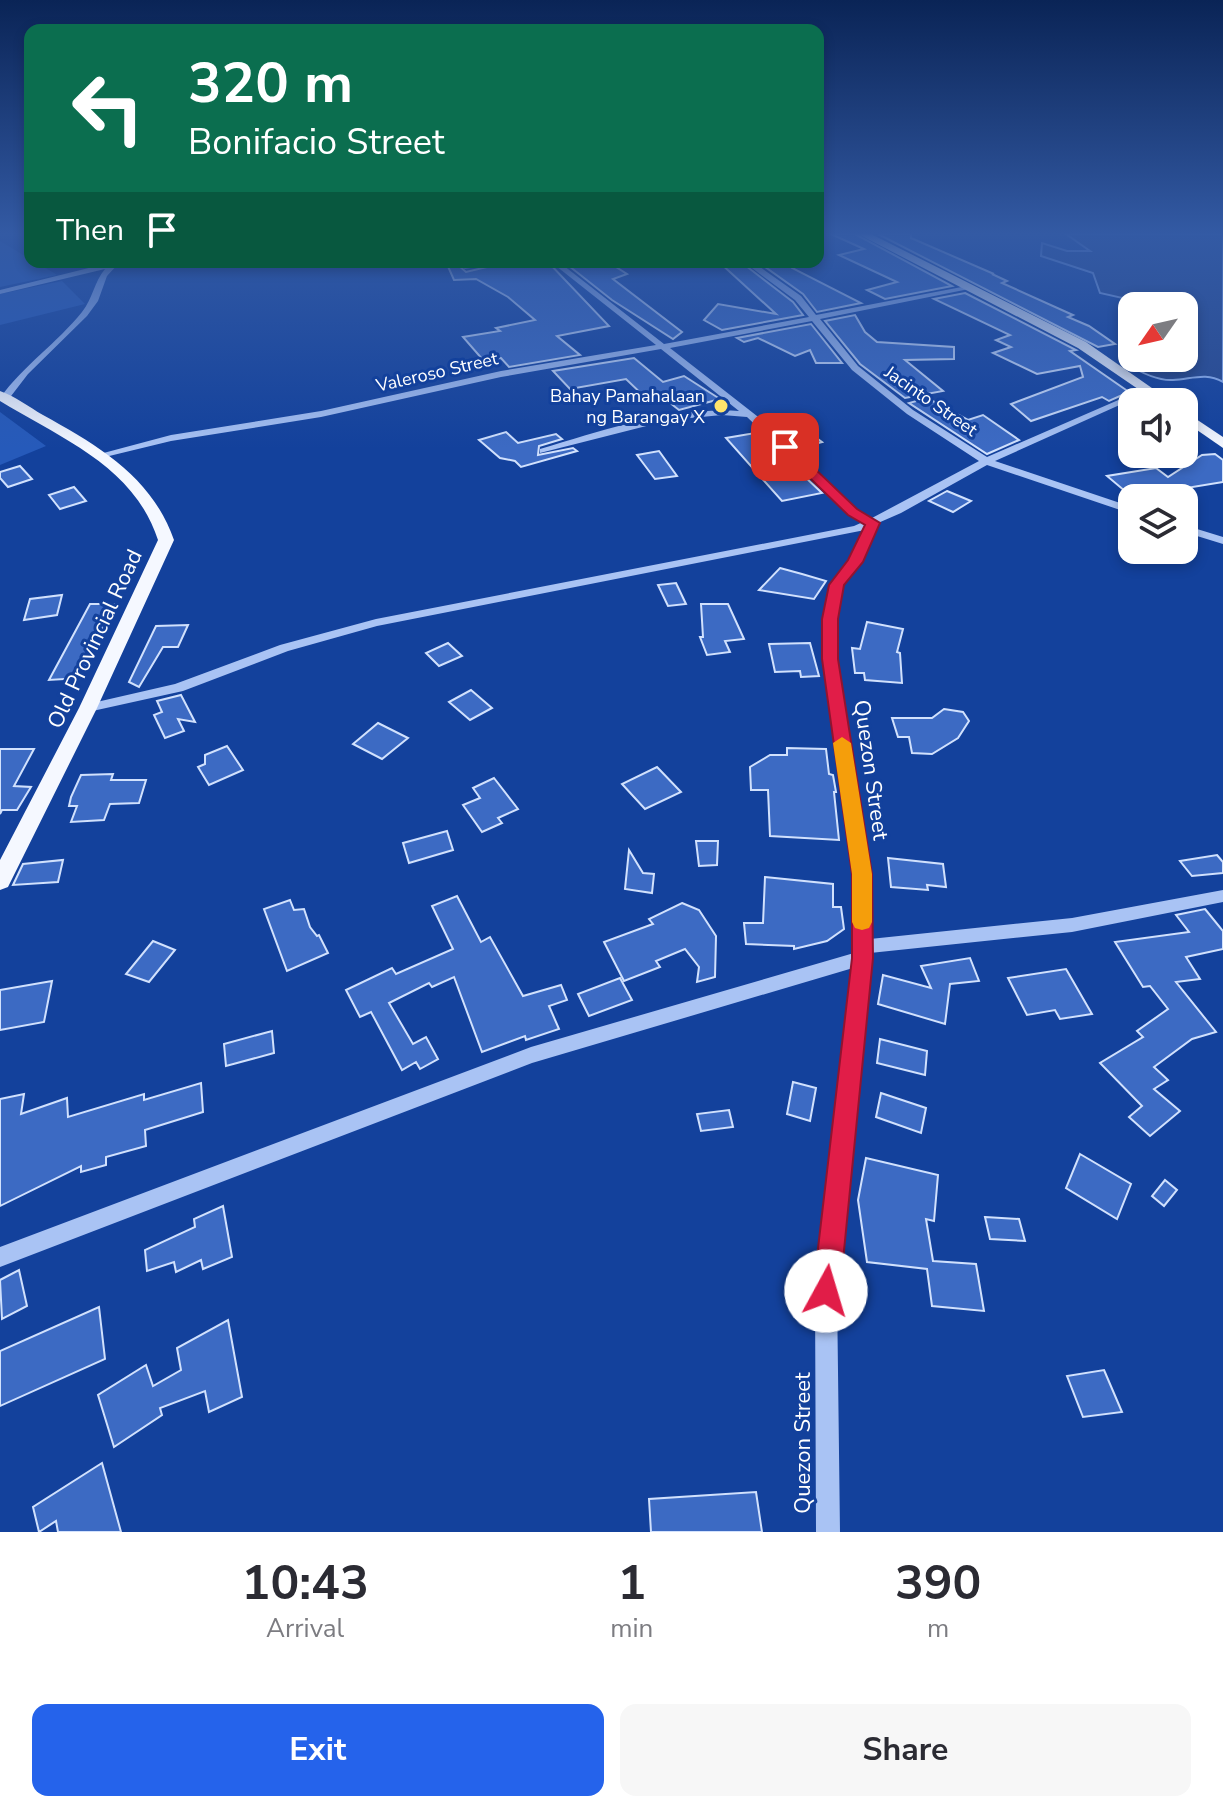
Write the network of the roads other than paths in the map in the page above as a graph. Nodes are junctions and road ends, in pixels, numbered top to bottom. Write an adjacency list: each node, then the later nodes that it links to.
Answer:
1 (90, 305): 9 (street)
2 (609, 305): 7 (street)
3 (804, 305): 6 (street, Jacinto Street)
4 (871, 305): 6 (street, Valeroso Street)
5 (1005, 305): 8 (main road)
6 (815, 316): 7 (street, Valeroso Street); 16 (street, Jacinto Street)
7 (659, 346): 11 (street); 15 (street, Valeroso Street)
8 (1146, 388)
9 (3, 396): 15 (main road, Old Provincial Road)
10 (1118, 404): 16 (street)
11 (747, 414): 14 (street); 18 (street)
12 (1198, 425): 13 (main road)
13 (1223, 444)
14 (543, 451)
15 (101, 455): 21 (main road, Old Provincial Road)
16 (986, 461): 17 (street, Jacinto Street); 18 (street)
17 (1118, 506)
18 (873, 523): 21 (street); 24 (street, Quezon Street)
19 (1198, 533): 20 (street)
20 (1223, 541)
21 (88, 708): 22 (main road, Old Provincial Road)
22 (1, 876)
23 (1223, 896): 24 (street)
24 (862, 952): 25 (street); 26 (street, Quezon Street)
25 (0, 1257)
26 (828, 1532)

